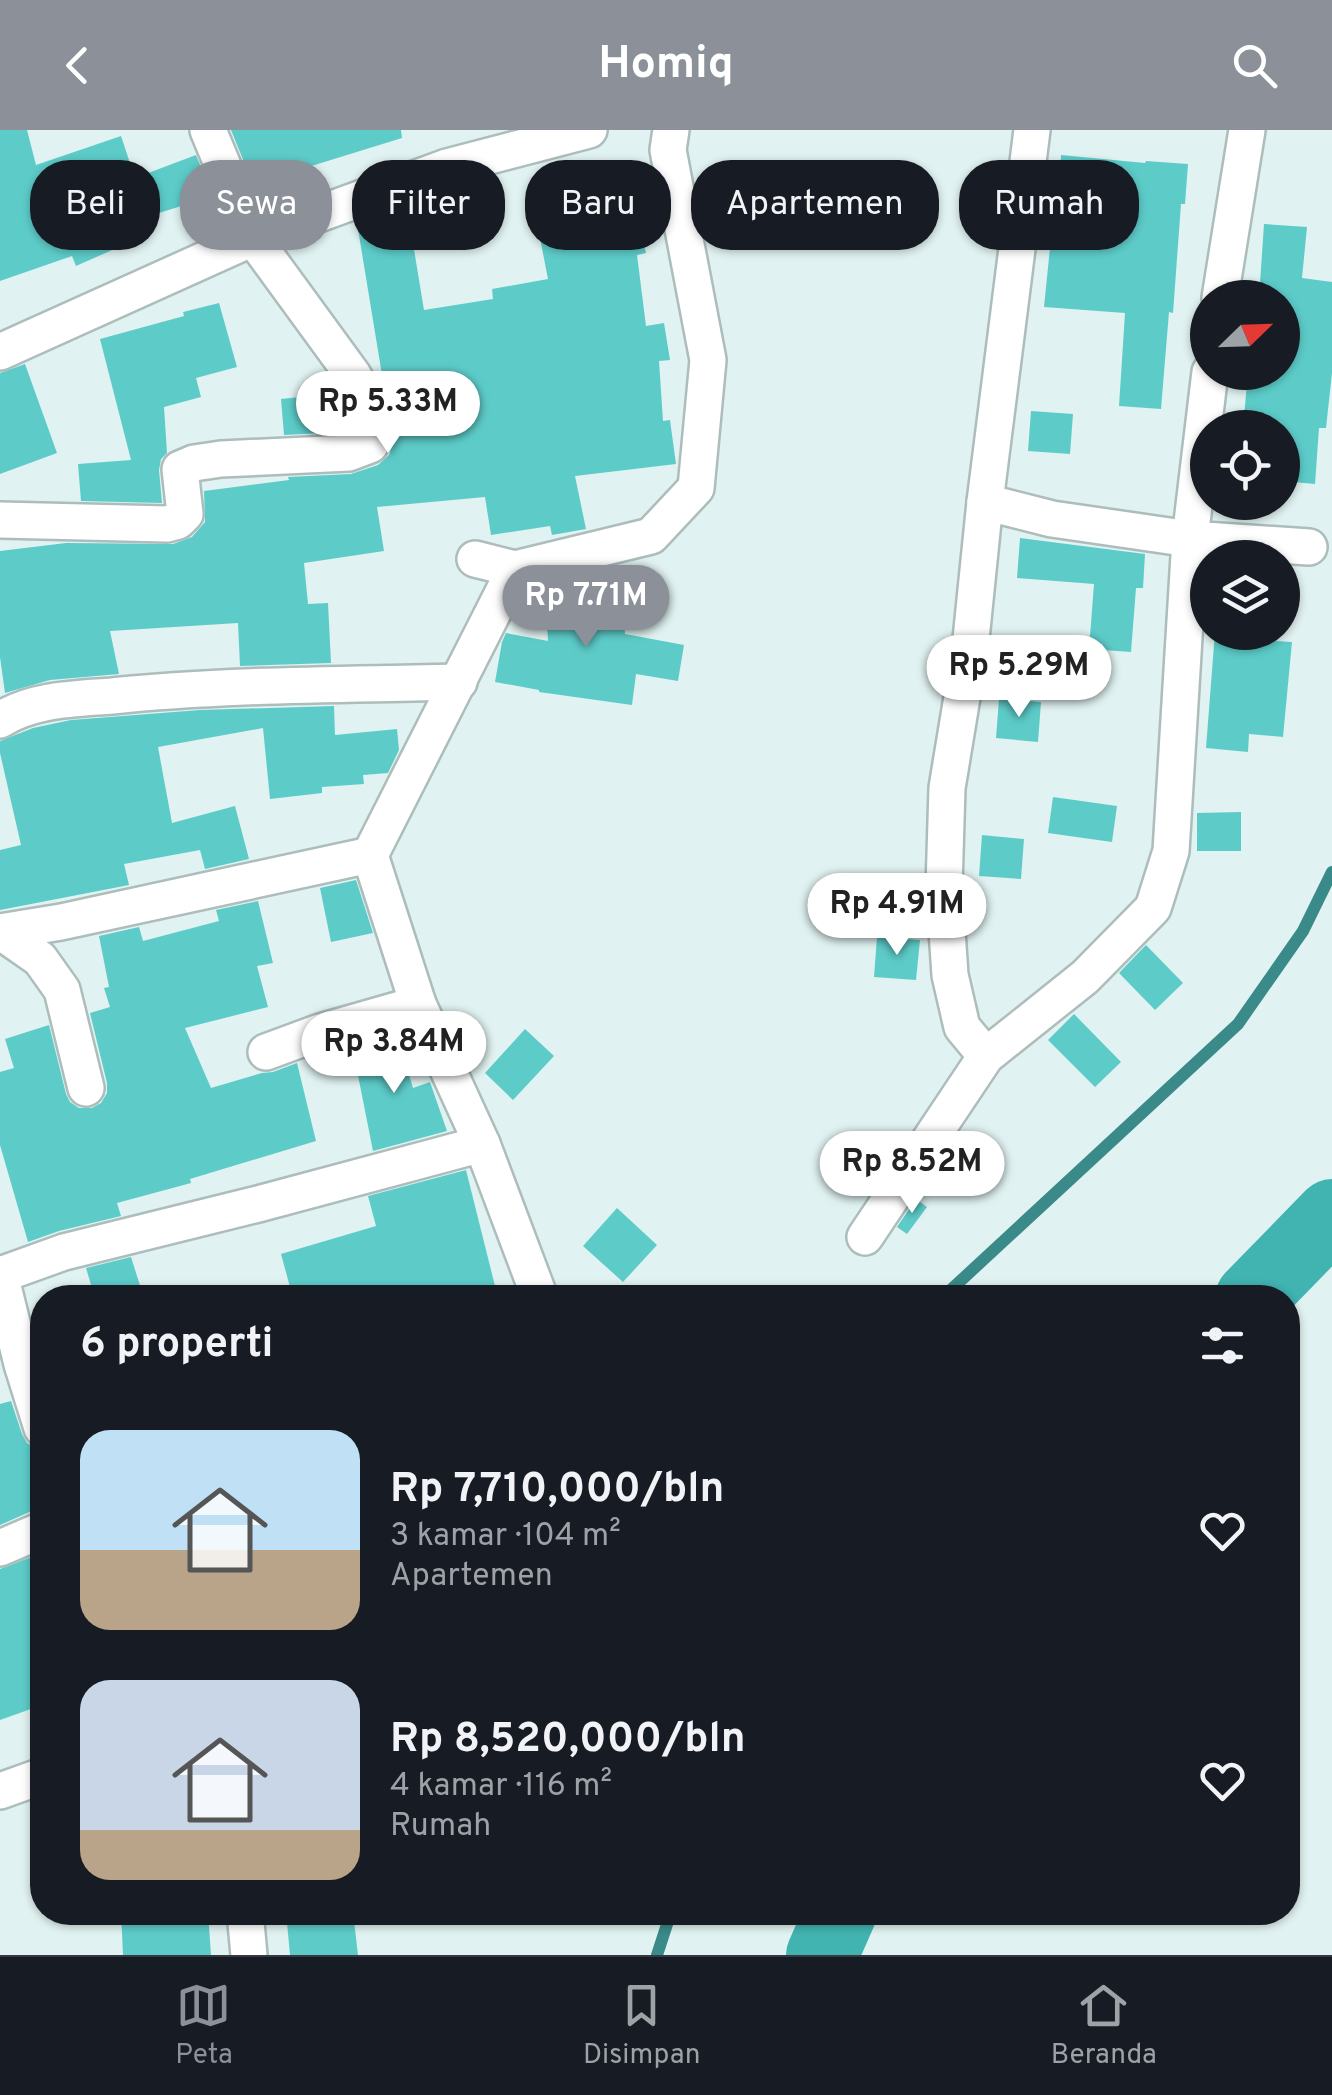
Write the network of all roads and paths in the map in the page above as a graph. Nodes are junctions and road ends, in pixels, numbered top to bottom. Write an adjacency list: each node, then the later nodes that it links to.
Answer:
1 (208, 130): 6 (street)
2 (590, 130): 7 (street)
3 (671, 130): 18 (street)
4 (1032, 130): 13 (street)
5 (1247, 130): 10 (street)
6 (220, 160)
7 (332, 209)
8 (226, 250): 11 (street)
9 (262, 250): 14 (street)
10 (1223, 280)
11 (0, 352)
12 (1208, 390): 15 (street)
13 (985, 502): 15 (street); 25 (street)
14 (0, 520)
15 (1190, 538): 16 (street); 25 (street)
16 (1309, 547)
17 (475, 559): 18 (street)
18 (515, 569): 19 (street)
19 (458, 682): 20 (street); 21 (street)
20 (0, 720)
21 (370, 855): 22 (street); 23 (street)
22 (1, 932): 26 (street)
23 (418, 1004): 24 (street); 27 (street)
24 (266, 1052)
25 (986, 1056): 28 (street)
26 (86, 1088)
27 (482, 1144): 29 (street); 30 (street)
28 (866, 1237)
29 (0, 1274): 31 (street)
30 (535, 1285)
31 (11, 1369): 32 (street)
32 (30, 1405)
33 (30, 1535): 34 (street)
34 (0, 1548)
35 (30, 1780): 36 (street)
36 (0, 1791)
37 (246, 1925): 38 (street)
38 (249, 1955)

